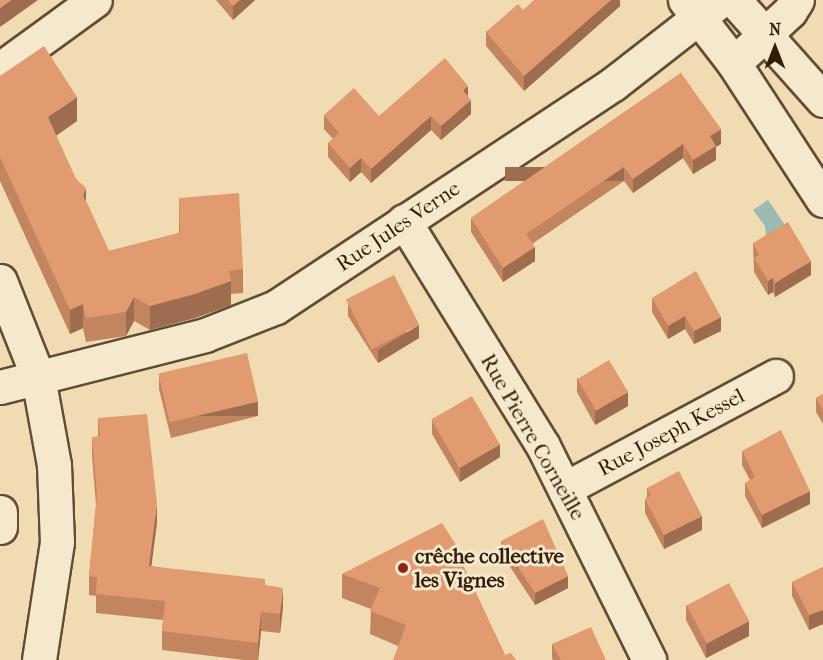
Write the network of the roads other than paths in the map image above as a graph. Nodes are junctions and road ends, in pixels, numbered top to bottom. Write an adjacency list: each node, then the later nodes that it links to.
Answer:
1 (95, 0): 7 (street)
2 (734, 0): 5 (street)
3 (797, 0): 5 (street)
4 (702, 6): 6 (street); 10 (street, Rue Jules Verne)
5 (764, 38): 6 (street); 8 (street)
6 (733, 62): 9 (street)
7 (0, 69)
8 (823, 100)
9 (823, 200)
10 (404, 221): 13 (street, Rue Jules Verne); 15 (street, Rue Pierre Corneille)
11 (0, 281): 13 (street)
12 (776, 376): 15 (street, Rue Joseph Kessel)
13 (38, 377): 14 (street, Rue Jules Verne); 18 (street)
14 (0, 387)
15 (566, 488): 19 (street, Rue Pierre Corneille)
16 (0, 512): 17 (street)
17 (0, 527)
18 (39, 660)
19 (649, 660)

